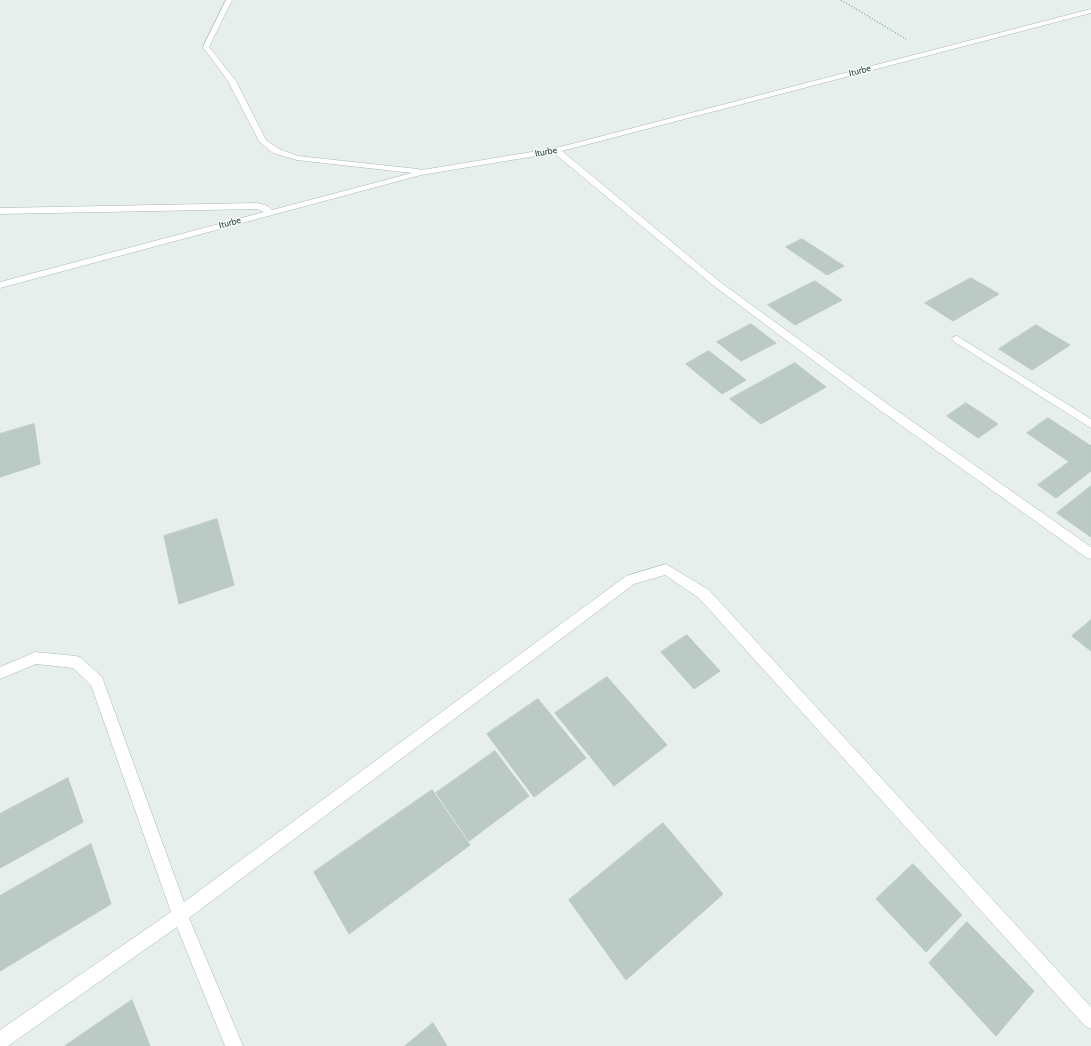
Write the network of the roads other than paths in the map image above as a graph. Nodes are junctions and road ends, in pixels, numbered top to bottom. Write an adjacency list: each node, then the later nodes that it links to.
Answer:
1 (229, 0): 4 (street)
2 (1091, 11): 3 (street, Iturbe)
3 (556, 150): 4 (street, Iturbe); 10 (street)
4 (420, 173): 6 (street, Iturbe)
5 (0, 211): 6 (street)
6 (270, 212): 7 (street, Iturbe)
7 (0, 285)
8 (957, 339): 9 (street)
9 (1091, 424)
10 (1091, 554)
11 (0, 673): 12 (street)
12 (180, 915): 13 (street); 14 (street); 15 (street)
13 (1091, 1020)
14 (0, 1041)
15 (234, 1046)

